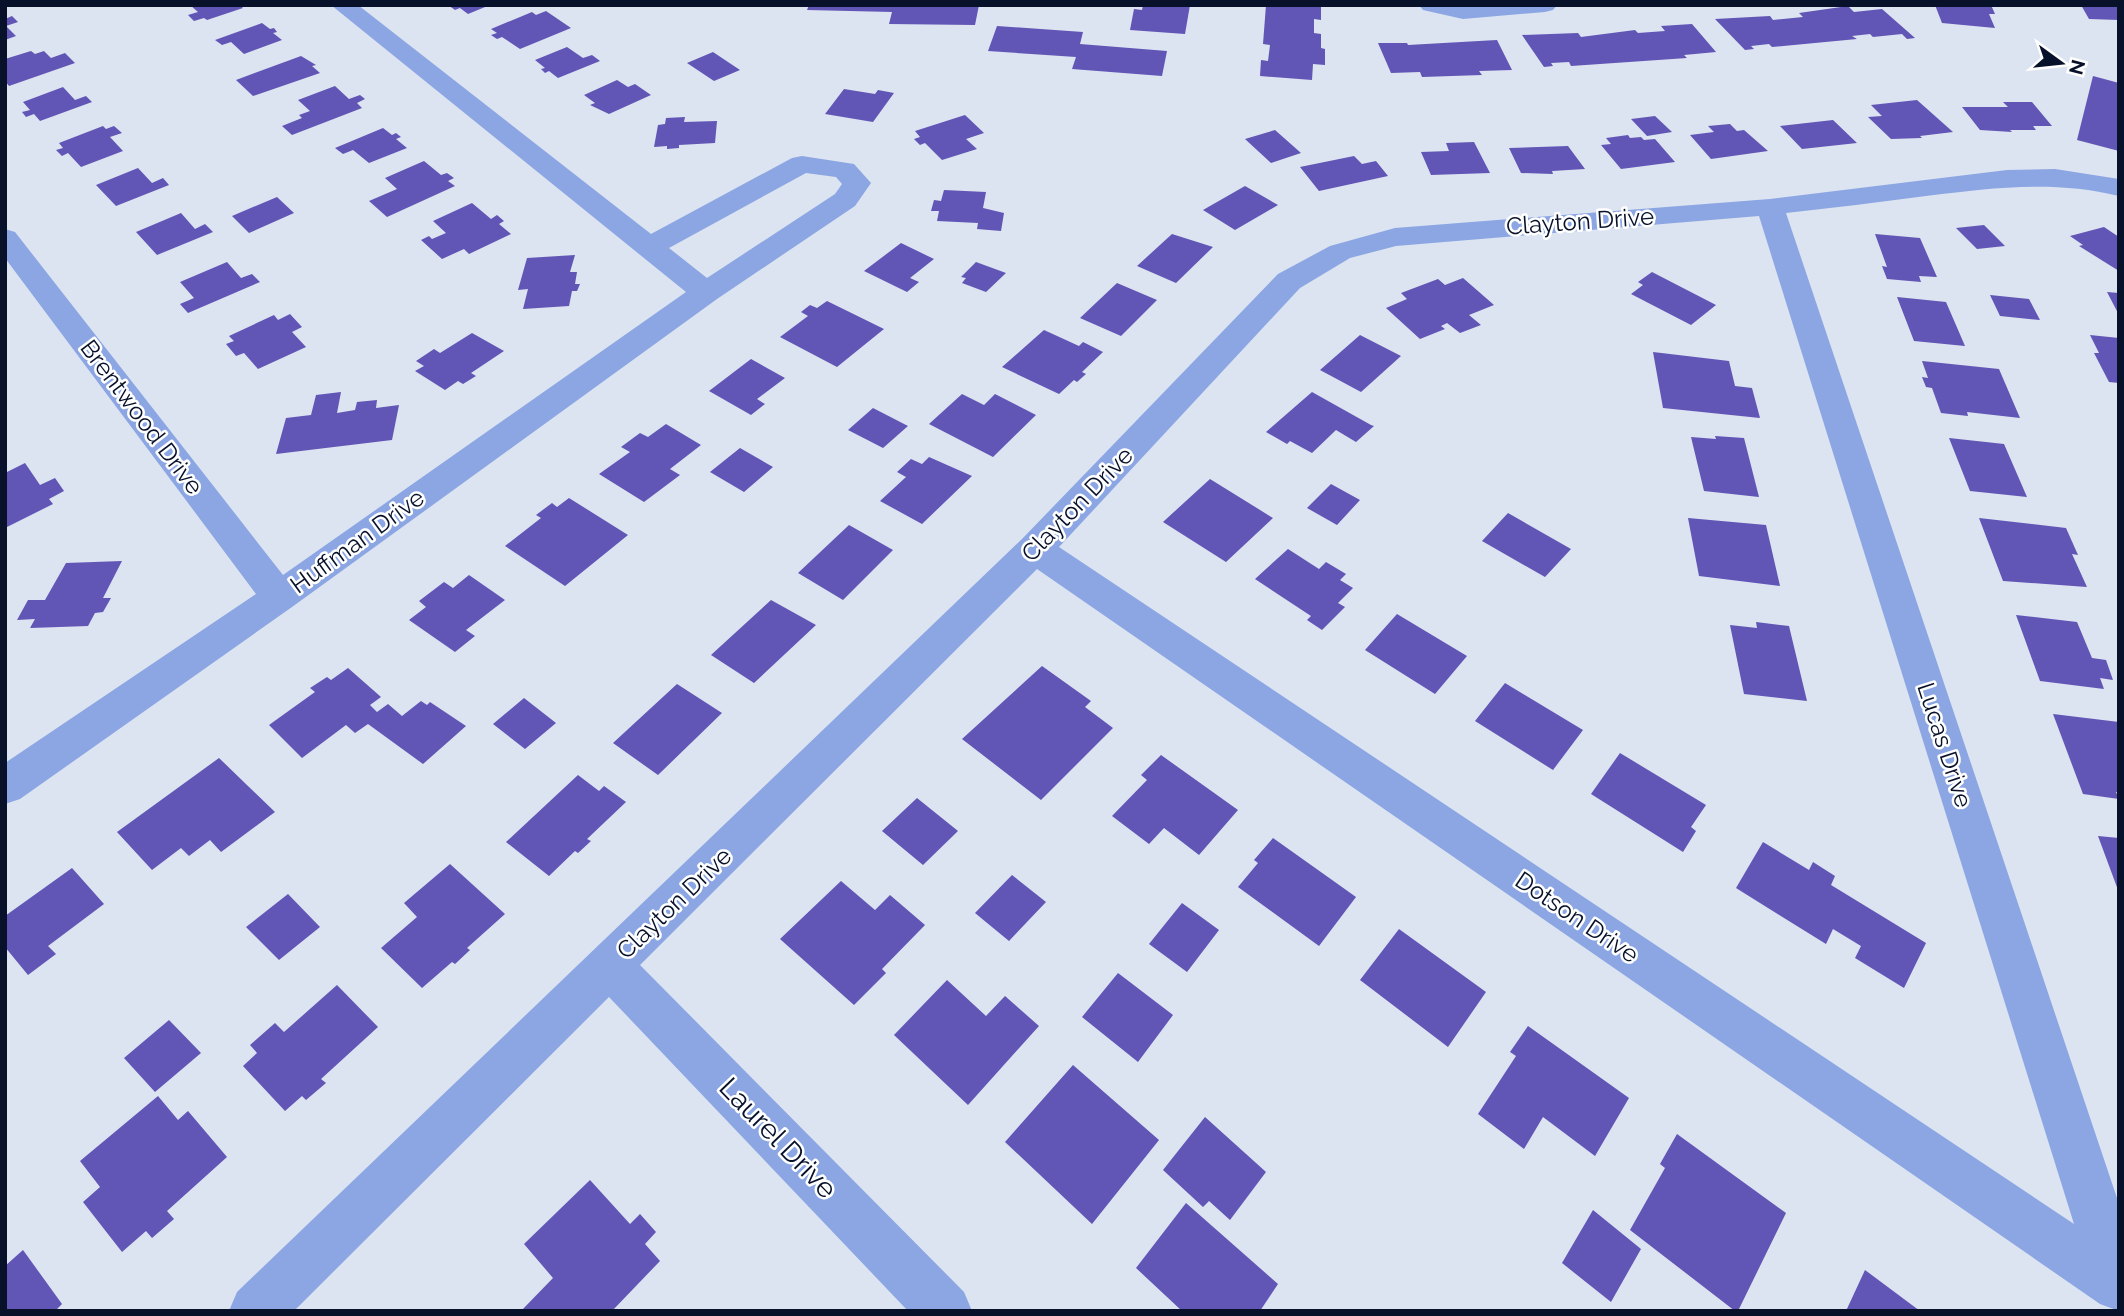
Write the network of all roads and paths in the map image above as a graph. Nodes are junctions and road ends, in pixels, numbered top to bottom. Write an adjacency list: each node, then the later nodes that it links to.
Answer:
1 (343, 5): 7 (street)
2 (1431, 5): 3 (street)
3 (1545, 5)
4 (2119, 188): 5 (street, Clayton Drive)
5 (1770, 207): 9 (street, Clayton Drive); 13 (street, Lucas Drive)
6 (5, 238): 10 (street, Brentwood Drive)
7 (649, 247): 8 (street); 8 (street, Huffman Drive)
8 (706, 292): 10 (street, Huffman Drive)
9 (1035, 549): 12 (street, Clayton Drive); 13 (street, Dotson Drive)
10 (279, 597): 11 (street, Huffman Drive)
11 (5, 786)
12 (610, 966): 14 (street, Clayton Drive); 15 (street, Laurel Drive)
13 (2119, 1286): 16 (street)
14 (256, 1311)
15 (946, 1311)
16 (2112, 1311)

